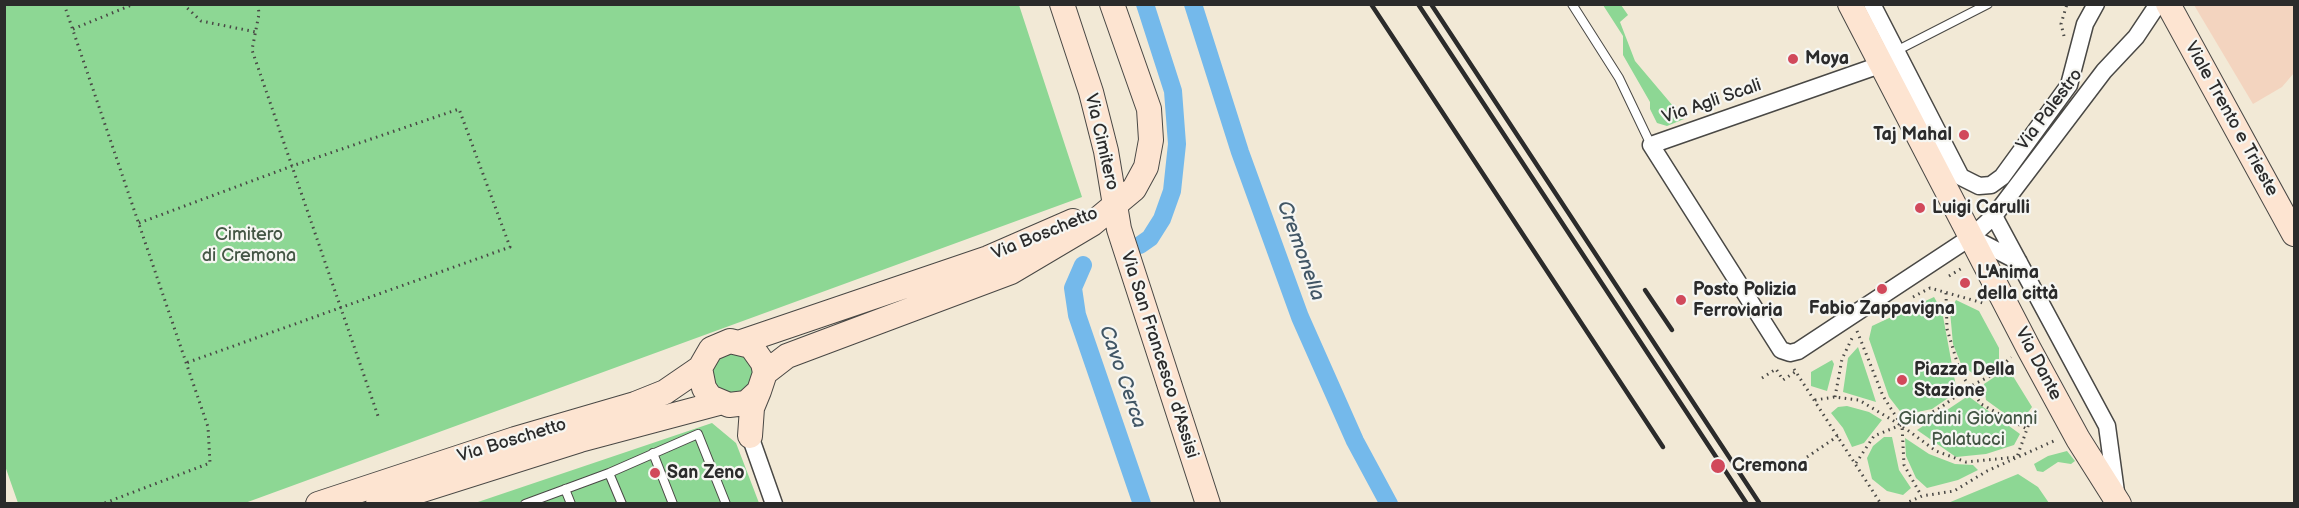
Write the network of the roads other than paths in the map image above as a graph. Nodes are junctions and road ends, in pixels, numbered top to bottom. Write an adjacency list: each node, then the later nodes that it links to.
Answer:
1 (1062, 4): 13 (street, Via Cimitero)
2 (1112, 4): 13 (street, Via Cimitero)
3 (1572, 4): 11 (lane)
4 (1850, 4): 10 (street, Via Dante)
5 (1872, 4): 10 (street, Via Dante)
6 (1988, 4): 10 (lane)
7 (2096, 4): 12 (street, Via Palestro)
8 (2158, 4): 14 (street, Via Palestro)
9 (2168, 4): 15 (street, Viale Trento e Trieste)
10 (1891, 58): 11 (street, Via Agli Scali); 12 (street, Via Dante); 16 (street, Via Dante)
11 (1651, 145): 16 (street, Via Agli Scali)
12 (1979, 186)
13 (1115, 206): 18 (street, Via Boschetto); 20 (street, Via Boschetto); 35 (street, Via San Francesco d'Assisi)
14 (1994, 216): 16 (street, Via Palestro); 17 (street, Via Dante)
15 (2295, 234)
16 (1971, 237): 17 (street); 26 (street, Via Dante)
17 (2019, 262): 26 (street, Via Dante)
18 (741, 342): 19 (street, Via Boschetto); 20 (street)
19 (700, 368): 21 (street); 27 (street, Via Boschetto)
20 (762, 382): 21 (street, Via Boschetto); 22 (street)
21 (724, 404): 22 (street); 28 (street, Via Boschetto)
22 (750, 436): 34 (street)
23 (653, 453): 24 (lane); 32 (lane); 33 (lane)
24 (609, 473): 25 (lane); 31 (lane)
25 (565, 489): 29 (lane); 30 (lane)
26 (2118, 502)
27 (318, 504)
28 (378, 504)
29 (525, 504)
30 (571, 504)
31 (622, 504)
32 (673, 504)
33 (726, 504)
34 (774, 504)
35 (1208, 504)

